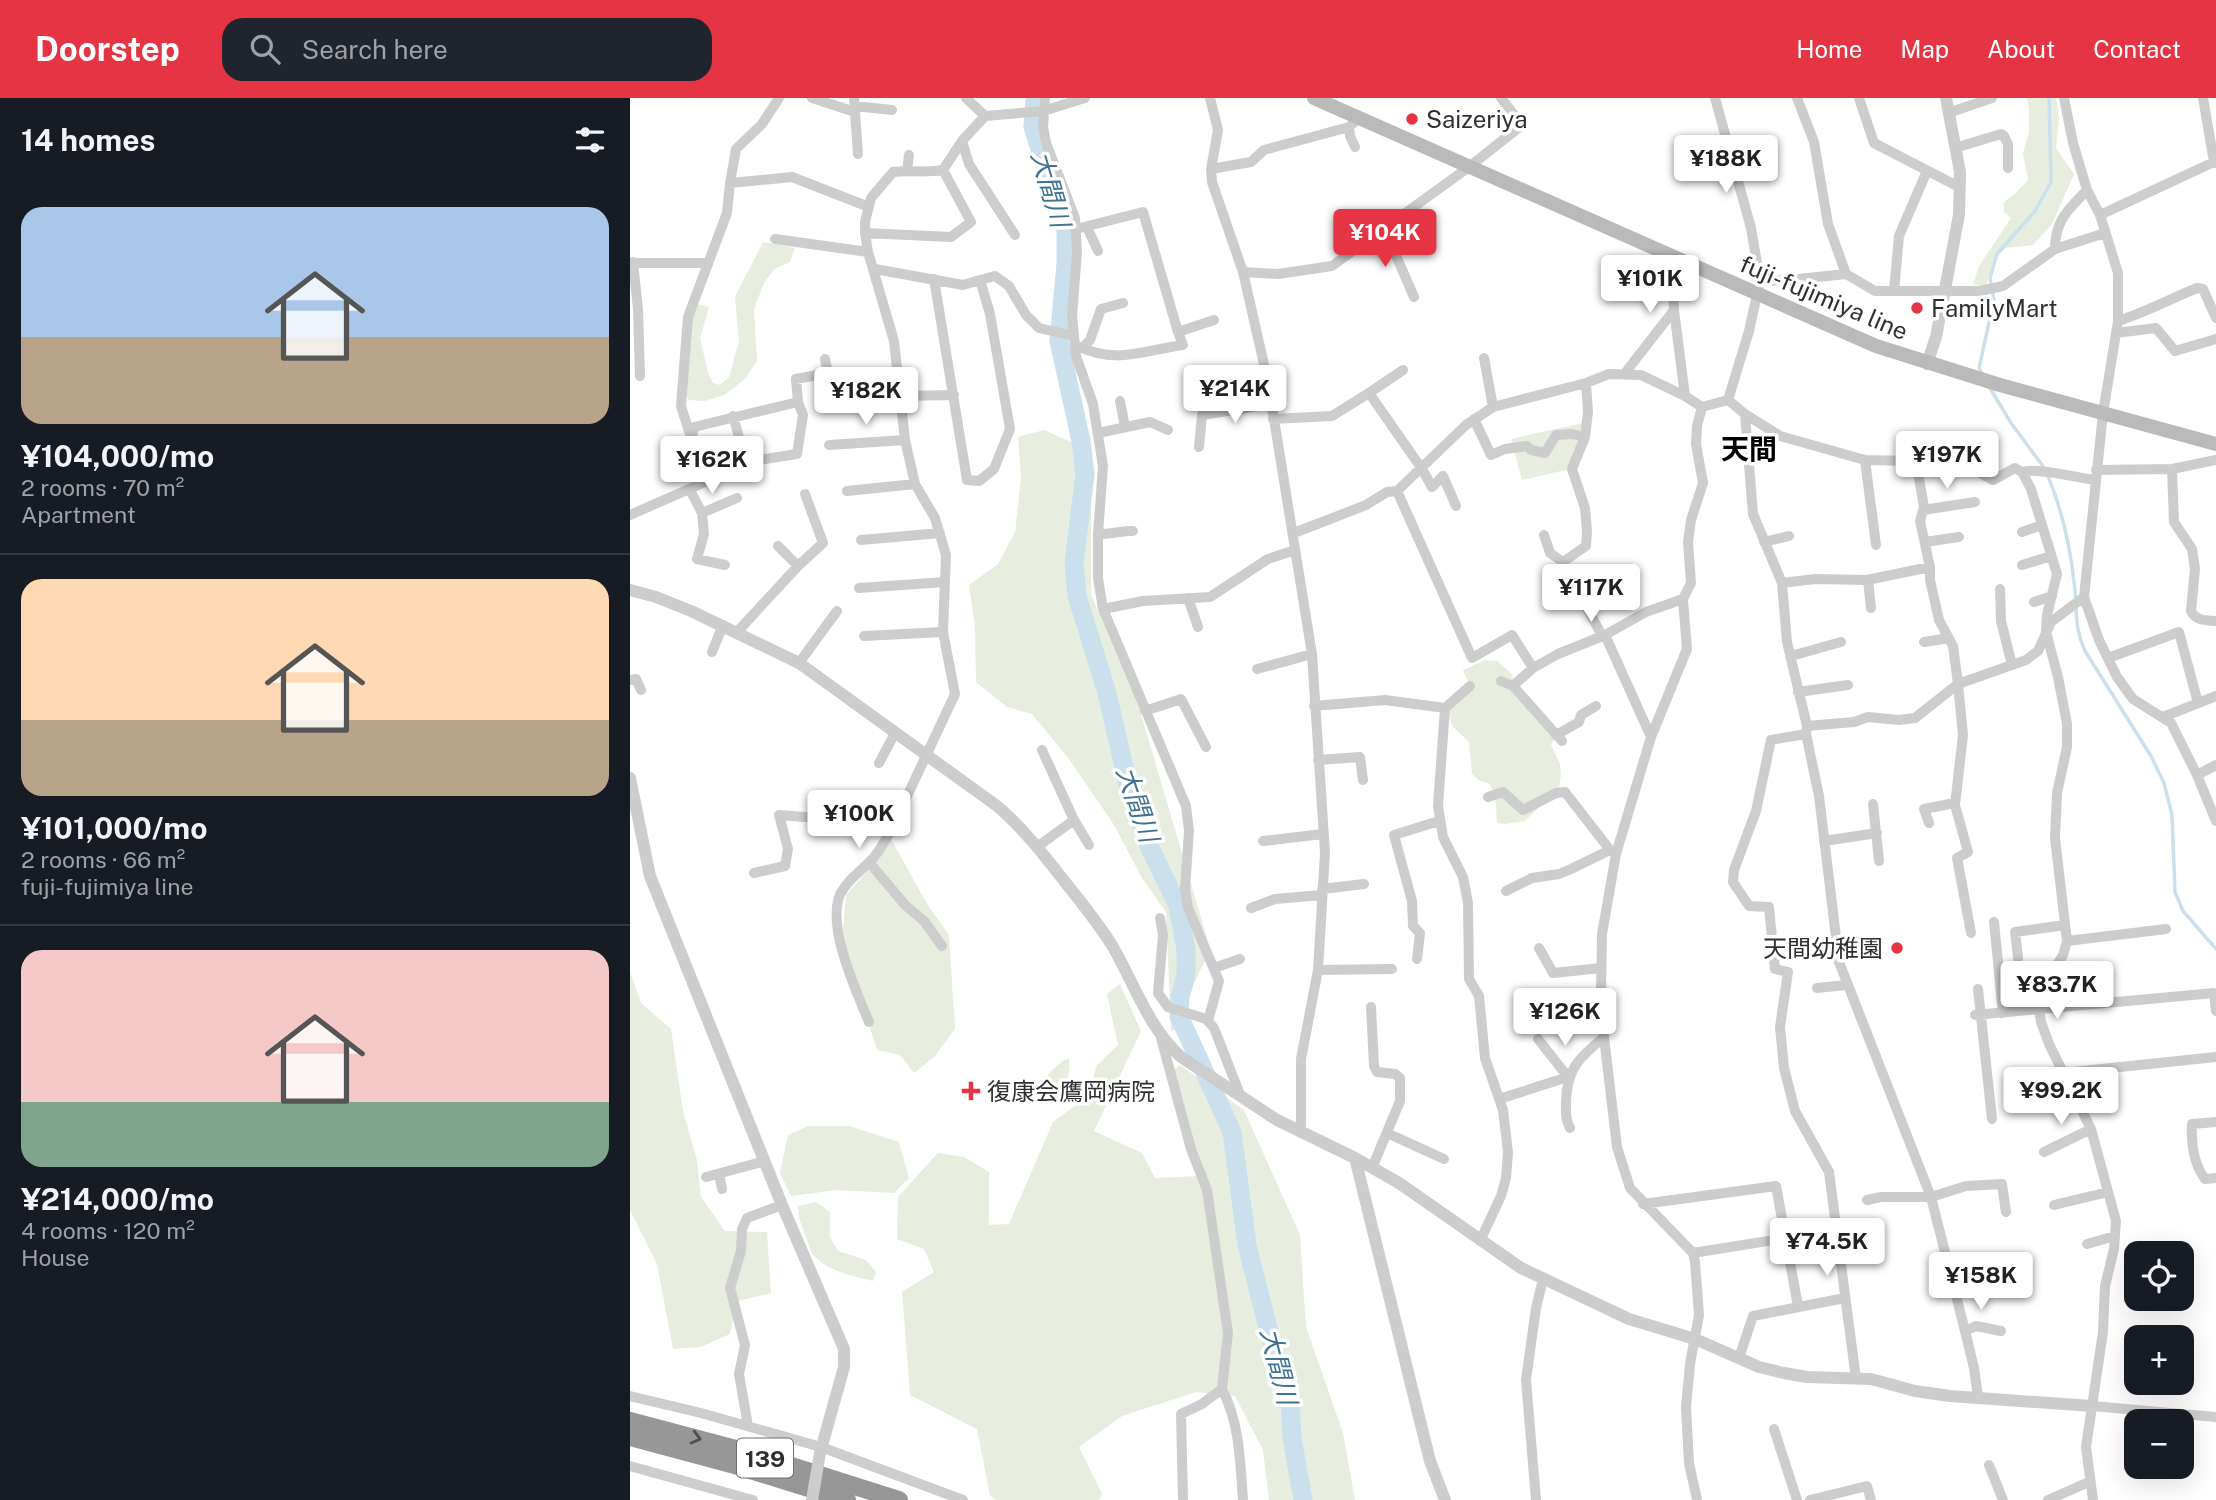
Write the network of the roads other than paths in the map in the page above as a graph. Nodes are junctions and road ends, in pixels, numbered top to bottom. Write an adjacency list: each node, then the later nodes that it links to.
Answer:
1 (779, 98): 34 (street)
2 (812, 98): 16 (street)
3 (967, 98): 20 (street)
4 (1045, 98): 18 (street)
5 (1085, 98): 18 (street)
6 (1210, 98): 30 (street)
7 (1314, 98): 21 (main road, fuji-fujimiya line)
8 (1501, 98): 28 (street)
9 (1715, 98): 57 (street)
10 (1797, 98): 54 (street)
11 (1859, 98): 32 (street)
12 (1946, 98): 19 (street)
13 (1992, 98): 19 (street)
14 (2064, 98): 36 (street)
15 (2203, 98): 27 (street)
16 (855, 105): 17 (street); 25 (street)
17 (892, 110)
18 (1043, 111): 20 (street); 41 (street)
19 (1948, 113): 24 (street)
20 (985, 116): 22 (street)
21 (1354, 122): 23 (street); 28 (main road, fuji-fujimiya line); 30 (street)
22 (962, 141): 31 (street); 44 (street)
23 (1355, 147)
24 (1955, 148): 29 (street); 35 (street)
25 (858, 153)
26 (909, 155): 33 (street)
27 (2215, 163): 38 (street)
28 (1469, 167): 40 (street); 49 (main road, fuji-fujimiya line)
29 (2008, 168)
30 (1211, 169): 53 (street)
31 (943, 170): 33 (street); 42 (street)
32 (1927, 170): 35 (street); 58 (street)
33 (907, 171): 37 (street)
34 (730, 183): 37 (street); 51 (street)
35 (1959, 187): 59 (street)
36 (2087, 190): 38 (street); 46 (street)
37 (869, 207): 42 (street)
38 (2100, 215): 43 (street)
39 (1087, 227): 41 (street); 47 (street); 66 (street)
40 (1384, 228): 53 (street); 60 (street)
41 (1076, 229): 68 (street)
42 (865, 233): 48 (street)
43 (2105, 233): 46 (street); 65 (street)
44 (1015, 235)
45 (775, 239): 48 (street)
46 (2055, 249): 59 (street)
47 (1098, 251)
48 (868, 252): 52 (street)
49 (1672, 257): 57 (main road, fuji-fujimiya line); 62 (street)
50 (631, 262): 51 (street); 75 (street)
51 (707, 262): 96 (street)
52 (875, 268): 55 (street); 79 (street)
53 (1244, 272): 84 (street)
54 (1846, 274): 57 (street); 58 (street)
55 (934, 279): 56 (street); 78 (street)
56 (980, 281): 68 (street); 78 (street)
57 (1758, 287): 72 (main road, fuji-fujimiya line); 81 (street)
58 (1894, 291): 59 (street)
59 (1944, 292): 72 (street)
60 (1414, 297)
61 (1123, 303): 68 (street)
62 (1674, 310): 74 (street); 80 (street)
63 (2216, 318): 65 (street)
64 (1214, 320): 66 (street)
65 (2119, 321): 67 (street)
66 (1178, 332): 68 (street)
67 (2116, 333): 69 (street); 87 (street)
68 (1070, 339): 94 (street)
69 (2216, 339)
70 (1484, 358): 85 (street)
71 (825, 359): 83 (street)
72 (1927, 364): 87 (main road, fuji-fujimiya line)
73 (1403, 370): 77 (street)
74 (1625, 373): 76 (street); 80 (street)
75 (640, 376)
76 (1586, 383): 85 (street); 95 (street)
77 (1369, 393): 90 (street); 104 (street)
78 (954, 395): 79 (street)
79 (902, 396): 97 (street)
80 (1685, 396): 86 (street)
81 (1728, 400): 86 (street); 88 (street)
82 (1119, 401): 92 (street)
83 (798, 402): 89 (street); 89 (street)
84 (1271, 404): 90 (street); 100 (street)
85 (1493, 407): 91 (street)
86 (1702, 407): 148 (street)
87 (2103, 413): 98 (main road, fuji-fujimiya line); 107 (street)
88 (1745, 414): 101 (street); 129 (street)
89 (733, 416): 96 (street)
90 (1273, 419): 123 (street)
91 (1475, 419): 95 (street); 104 (street)
92 (1125, 427): 93 (street); 94 (street)
93 (1168, 430)
94 (1098, 433): 124 (street)
95 (1585, 436): 135 (street)
96 (692, 437): 109 (street)
97 (905, 440): 99 (street); 108 (street)
98 (2216, 444)
99 (830, 445)
100 (1199, 447)
101 (1865, 460): 103 (street); 131 (street)
102 (2216, 460): 105 (street)
103 (1916, 461): 106 (street); 116 (street)
104 (1422, 469): 111 (street); 115 (street)
105 (2172, 469): 107 (street); 154 (street)
106 (2022, 472): 107 (street); 119 (street)
107 (2096, 475): 149 (street)
108 (915, 484): 110 (street); 122 (street)
109 (690, 490): 117 (street); 118 (street)
110 (847, 491)
111 (1397, 492): 123 (street); 171 (street)
112 (805, 494): 138 (street)
113 (737, 498): 117 (street)
114 (1975, 502): 116 (street)
115 (1456, 506)
116 (1923, 510): 130 (street)
117 (702, 513): 136 (street)
118 (630, 515)
119 (2042, 525): 121 (street); 134 (street)
120 (1133, 531): 124 (street)
121 (2022, 532)
122 (940, 533): 128 (street); 141 (street)
123 (1294, 533): 133 (street)
124 (1098, 534): 152 (street)
125 (1544, 535): 135 (street)
126 (1789, 536): 129 (street)
127 (1959, 537): 130 (street)
128 (860, 540)
129 (1764, 542): 142 (street)
130 (1925, 542): 139 (street)
131 (1876, 545)
132 (778, 546): 138 (street)
133 (1295, 550): 147 (street); 166 (street)
134 (2051, 556): 137 (street); 146 (street)
135 (1563, 562): 161 (street)
136 (725, 565)
137 (2022, 565)
138 (798, 566): 157 (street)
139 (1930, 566): 140 (street); 162 (street)
140 (1868, 580): 142 (street); 151 (street)
141 (945, 582): 143 (street); 158 (street)
142 (1782, 583): 167 (street)
143 (859, 588)
144 (2000, 589): 170 (street)
145 (630, 590): 155 (street)
146 (2052, 596): 150 (street); 159 (street)
147 (1188, 598): 152 (street); 156 (street)
148 (1683, 599): 161 (street); 190 (street)
149 (2081, 599): 159 (street); 168 (street)
150 (2034, 603)
151 (1871, 608)
152 (1103, 609): 186 (street)
153 (837, 611): 169 (street)
154 (2216, 621)
155 (723, 625): 157 (street); 165 (street)
156 (1198, 628)
157 (738, 631): 169 (street)
158 (943, 632): 160 (street); 193 (street)
159 (2046, 632): 170 (street); 224 (street)
160 (864, 636)
161 (1603, 636): 171 (street); 190 (street)
162 (1949, 638): 164 (street); 175 (street)
163 (1840, 642): 167 (street)
164 (1924, 642)
165 (712, 652)
166 (1312, 654): 172 (street); 183 (street)
167 (1791, 656): 180 (street)
168 (2108, 658): 182 (street); 187 (street)
169 (799, 663): 189 (street)
170 (2012, 664): 175 (street)
171 (1533, 668): 178 (street)
172 (1258, 669)
173 (630, 680): 179 (street)
174 (1501, 681): 178 (street)
175 (1958, 684): 188 (street); 201 (street)
176 (1848, 685): 180 (street)
177 (1470, 686): 185 (street)
178 (1513, 687): 184 (street)
179 (640, 690)
180 (1798, 692): 188 (street)
181 (2216, 696): 182 (street)
182 (2198, 703): 187 (street)
183 (1314, 706): 185 (street); 194 (street)
184 (1596, 706)
185 (1445, 708): 205 (street)
186 (1145, 711): 191 (street); 233 (street)
187 (2164, 717): 197 (street)
188 (1807, 730): 211 (street); 285 (street)
189 (895, 733): 193 (street); 195 (street)
190 (1651, 737): 214 (street)
191 (1206, 747)
192 (1042, 750): 203 (street)
193 (926, 755): 207 (street); 213 (street)
194 (1318, 760): 199 (street); 209 (street)
195 (879, 762)
196 (2216, 765): 197 (street)
197 (2197, 775): 204 (street)
198 (630, 778): 264 (street)
199 (1363, 780)
200 (1488, 797): 214 (street)
201 (1955, 803): 206 (street); 226 (street)
202 (1873, 804): 208 (street)
203 (1074, 820): 212 (street); 213 (street)
204 (2216, 820)
205 (1439, 821): 232 (street); 254 (street)
206 (1928, 823)
207 (894, 824): 216 (street); 217 (street)
208 (1877, 833): 211 (street); 215 (street)
209 (1324, 834): 210 (street); 220 (street)
210 (1263, 841)
211 (1825, 841): 237 (street)
212 (1089, 845)
213 (1037, 847): 247 (street)
214 (1613, 852): 219 (street); 234 (street)
215 (1879, 861)
216 (869, 862): 228 (street); 246 (street)
217 (754, 873)
218 (1364, 884): 220 (street)
219 (1506, 891)
220 (1322, 892): 221 (street); 235 (street)
221 (1251, 908)
222 (1160, 919): 245 (street)
223 (1994, 922): 243 (street)
224 (2065, 925): 227 (street); 230 (street)
225 (2166, 929): 227 (street)
226 (1971, 933)
227 (2067, 941): 241 (street)
228 (942, 946)
229 (1539, 948): 234 (street)
230 (2018, 958)
231 (1240, 959): 233 (street)
232 (1417, 959)
233 (1214, 968): 245 (street)
234 (1601, 968): 248 (street)
235 (1318, 970): 236 (street); 259 (street)
236 (1392, 970)
237 (1846, 985): 238 (street); 271 (street)
238 (1818, 988)
239 (1978, 989): 244 (street)
240 (1371, 1007): 260 (street)
241 (2039, 1008): 242 (street); 243 (street); 251 (street)
242 (2216, 1011)
243 (2003, 1013): 244 (street)
244 (1978, 1015): 255 (street)
245 (1208, 1021): 253 (street)
246 (869, 1022)
247 (1160, 1034): 253 (street); 292 (street)
248 (1604, 1037): 252 (street); 273 (street)
249 (1538, 1039): 252 (street)
250 (2216, 1057): 251 (street)
251 (2063, 1073): 258 (street)
252 (1568, 1077): 254 (street); 257 (street)
253 (1241, 1097): 259 (street)
254 (1499, 1099): 279 (street)
255 (1992, 1119)
256 (2216, 1122): 268 (street)
257 (1570, 1128)
258 (2091, 1129): 261 (street); 270 (street)
259 (1301, 1133): 262 (street)
260 (1387, 1133): 263 (street); 265 (street)
261 (2044, 1152)
262 (1355, 1158): 265 (street); 312 (street)
263 (1444, 1159)
264 (765, 1161): 266 (street); 274 (street)
265 (1372, 1168): 279 (street)
266 (719, 1174): 267 (street); 269 (street)
267 (706, 1177)
268 (2216, 1178)
269 (722, 1189)
270 (2108, 1192): 275 (street); 277 (street)
271 (1931, 1197): 272 (street); 276 (street); 283 (street)
272 (1867, 1200)
273 (1643, 1204): 278 (street); 281 (street)
274 (782, 1205): 298 (street); 301 (street)
275 (2054, 1205)
276 (2006, 1212)
277 (2115, 1236): 280 (street); 295 (street)
278 (1786, 1238): 281 (street); 286 (street)
279 (1480, 1241): 284 (street)
280 (2087, 1244)
281 (1693, 1253): 289 (street)
282 (1971, 1271): 283 (street)
283 (1951, 1273): 287 (street)
284 (1543, 1279): 289 (street); 313 (street)
285 (1845, 1298): 286 (street); 291 (street)
286 (1798, 1306): 290 (street)
287 (1965, 1331): 288 (street); 294 (street)
288 (2001, 1331)
289 (1695, 1339): 290 (street); 314 (street)
290 (1739, 1359): 291 (street)
291 (1856, 1379): 294 (street)
292 (1222, 1389): 310 (street); 311 (street)
293 (630, 1396): 298 (street)
294 (1978, 1397): 295 (street)
295 (2092, 1406): 296 (street); 304 (street)
296 (2216, 1417)
297 (630, 1420): 308 (highway, 139, one-way to 308)
298 (748, 1426): 301 (street)
299 (1774, 1429): 315 (street)
300 (630, 1437): 307 (highway, 139)
301 (821, 1450): 306 (street, bridge); 309 (street)
302 (1989, 1465): 318 (street)
303 (630, 1466): 305 (street)
304 (2090, 1482): 319 (street); 320 (street)
305 (753, 1500)
306 (812, 1500)
307 (847, 1500)
308 (899, 1500)
309 (963, 1500)
310 (1183, 1500)
311 (1243, 1500)
312 (1445, 1500)
313 (1536, 1500)
314 (1697, 1500)
315 (1797, 1500)
316 (1810, 1500): 317 (street)
317 (1871, 1500)
318 (2003, 1500)
319 (2048, 1500)
320 (2092, 1500)

